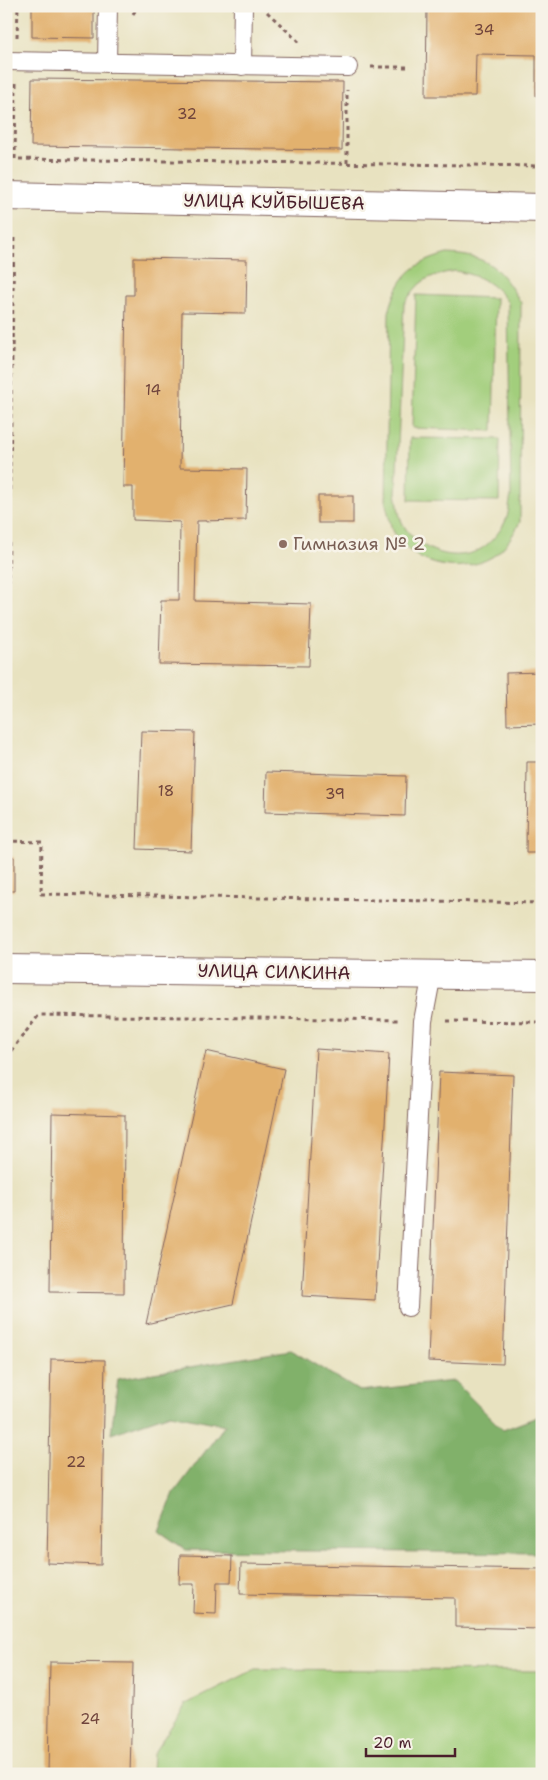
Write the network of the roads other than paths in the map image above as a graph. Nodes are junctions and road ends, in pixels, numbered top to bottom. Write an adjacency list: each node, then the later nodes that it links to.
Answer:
1 (108, 6): 4 (lane)
2 (243, 6): 5 (lane)
3 (6, 61): 4 (lane)
4 (107, 63): 5 (lane)
5 (242, 66): 6 (lane)
6 (348, 67)
7 (6, 196): 8 (main road, УЛИЦА КУЙБЫШЕВА)
8 (542, 208)
9 (6, 969): 10 (main road, УЛИЦА СИЛКИНА)
10 (432, 974): 11 (main road, УЛИЦА СИЛКИНА); 12 (lane)
11 (542, 976)
12 (408, 1307)

